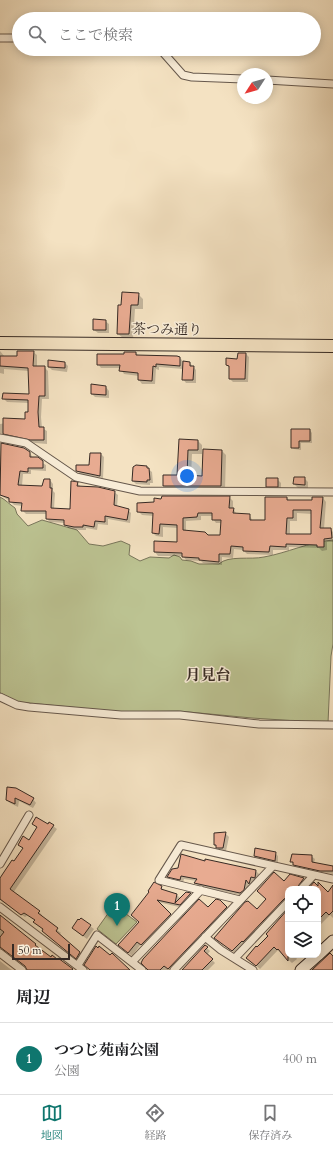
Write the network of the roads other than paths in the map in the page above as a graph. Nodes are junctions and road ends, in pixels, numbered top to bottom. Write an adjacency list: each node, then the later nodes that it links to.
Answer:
1 (0, 38): 2 (street)
2 (12, 38)
3 (166, 56): 4 (street)
4 (237, 79)
5 (273, 80): 6 (street)
6 (333, 84)
7 (0, 343): 8 (main road, 茶つみ通り)
8 (333, 346)
9 (0, 438): 10 (street)
10 (333, 492)
11 (0, 698): 12 (street)
12 (333, 725)
13 (29, 815): 14 (street)
14 (0, 864)
15 (272, 867): 16 (street); 19 (street); 20 (street)
16 (313, 876): 17 (street); 18 (street)
17 (333, 879)
18 (304, 886)
19 (200, 890): 20 (street); 29 (street)
20 (240, 900): 23 (street)
21 (285, 905): 27 (street)
22 (0, 907): 30 (street)
23 (205, 937): 27 (street); 33 (street)
24 (333, 941): 25 (street)
25 (321, 952)
26 (0, 953): 31 (street)
27 (235, 958): 34 (street)
28 (315, 958): 35 (street)
29 (132, 962): 30 (street); 32 (street)
30 (80, 968)
31 (22, 970)
32 (142, 970)
33 (174, 970)
34 (253, 970)
35 (301, 970)

